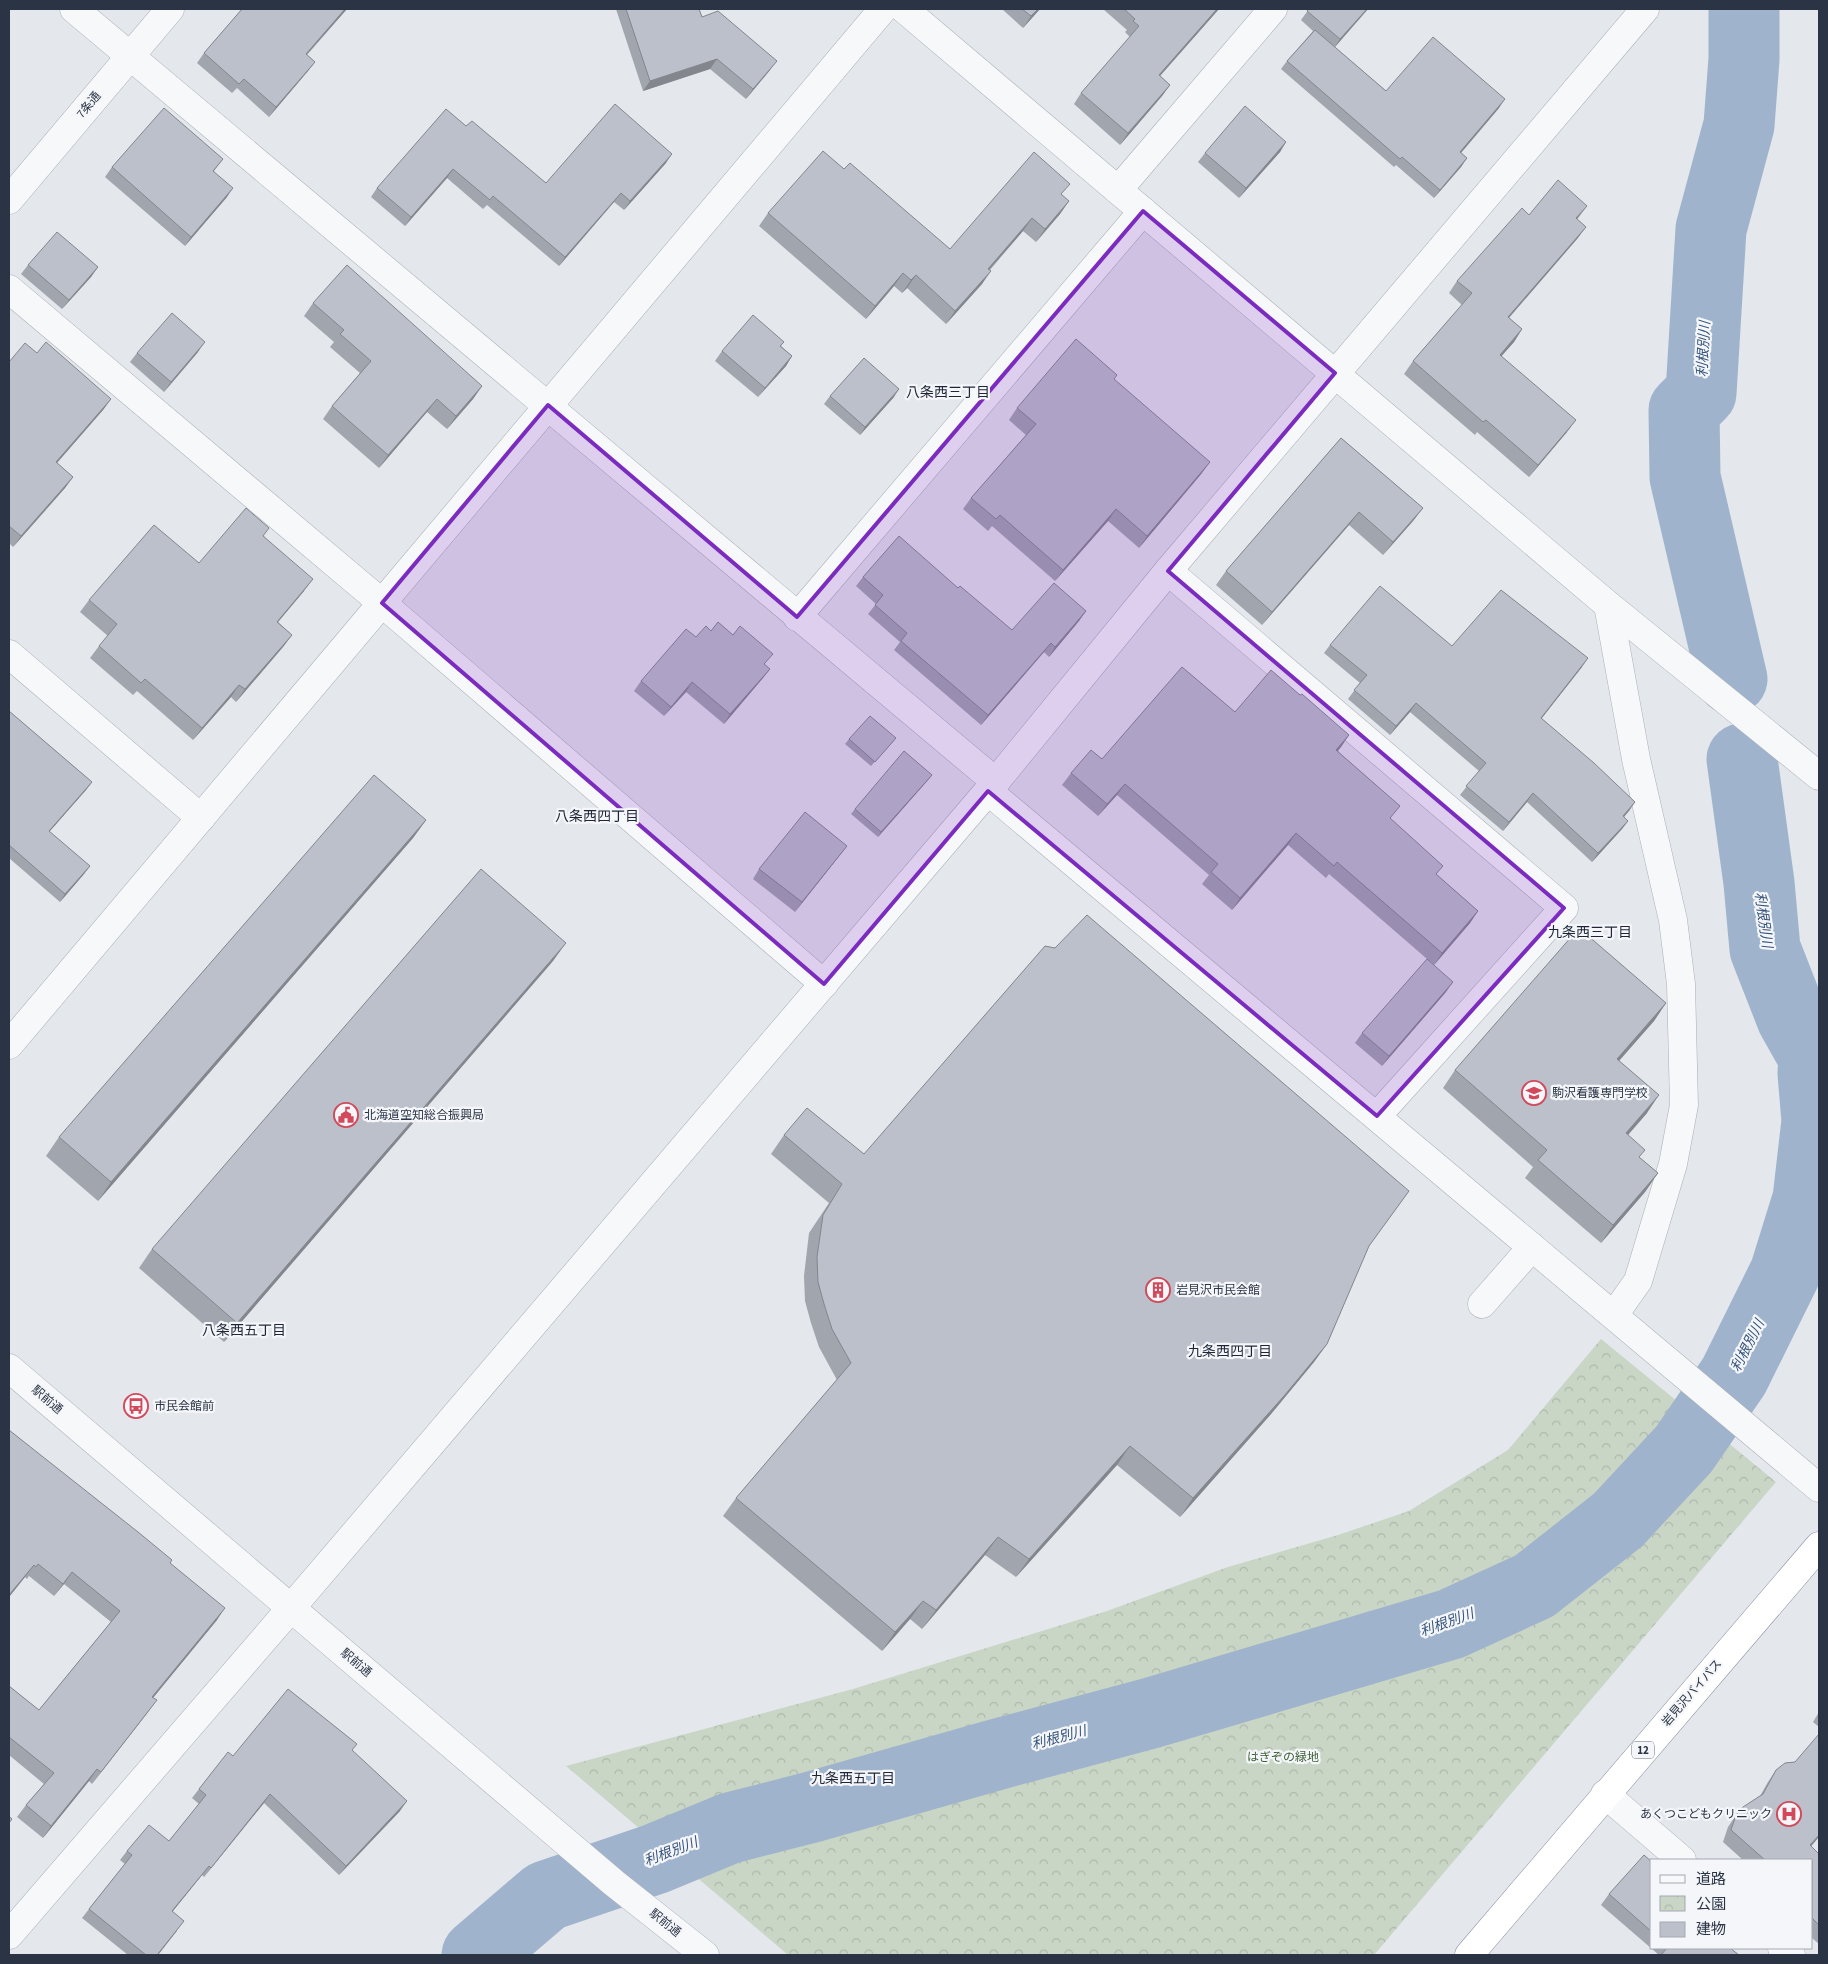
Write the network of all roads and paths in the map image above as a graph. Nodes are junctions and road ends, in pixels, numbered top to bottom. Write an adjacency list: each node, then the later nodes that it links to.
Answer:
1 (74, 9): 7 (street)
2 (170, 9): 7 (street, 7条通)
3 (883, 9): 13 (street)
4 (904, 9): 8 (street)
5 (1273, 9): 8 (street)
6 (1637, 18): 12 (street)
7 (130, 56): 9 (street, 7条通); 13 (street)
8 (1118, 190): 10 (street)
9 (9, 200)
10 (1143, 211): 12 (street); 17 (street)
11 (9, 289): 15 (street)
12 (1335, 373): 14 (street); 16 (street)
13 (548, 405): 15 (street); 17 (street)
14 (1168, 571): 20 (street); 24 (street)
15 (382, 603): 21 (street); 22 (street)
16 (1608, 605): 19 (street); 27 (street)
17 (797, 617): 20 (street)
18 (9, 654): 21 (street)
19 (1819, 776)
20 (992, 786): 22 (street); 24 (street)
21 (201, 818): 23 (street)
22 (824, 984): 31 (street)
23 (9, 1046)
24 (1377, 1116): 25 (street)
25 (1532, 1247): 26 (street); 27 (street)
26 (1482, 1304)
27 (1619, 1320): 29 (street)
28 (9, 1368): 31 (street, 駅前通)
29 (1819, 1488)
30 (1819, 1546): 32 (highway, 岩見沢バイパス / 12)
31 (291, 1608): 34 (street); 35 (street, 駅前通)
32 (1605, 1794): 33 (street); 36 (highway, 岩見沢バイパス / 12)
33 (1681, 1859)
34 (9, 1935)
35 (698, 1950)
36 (1469, 1955)

